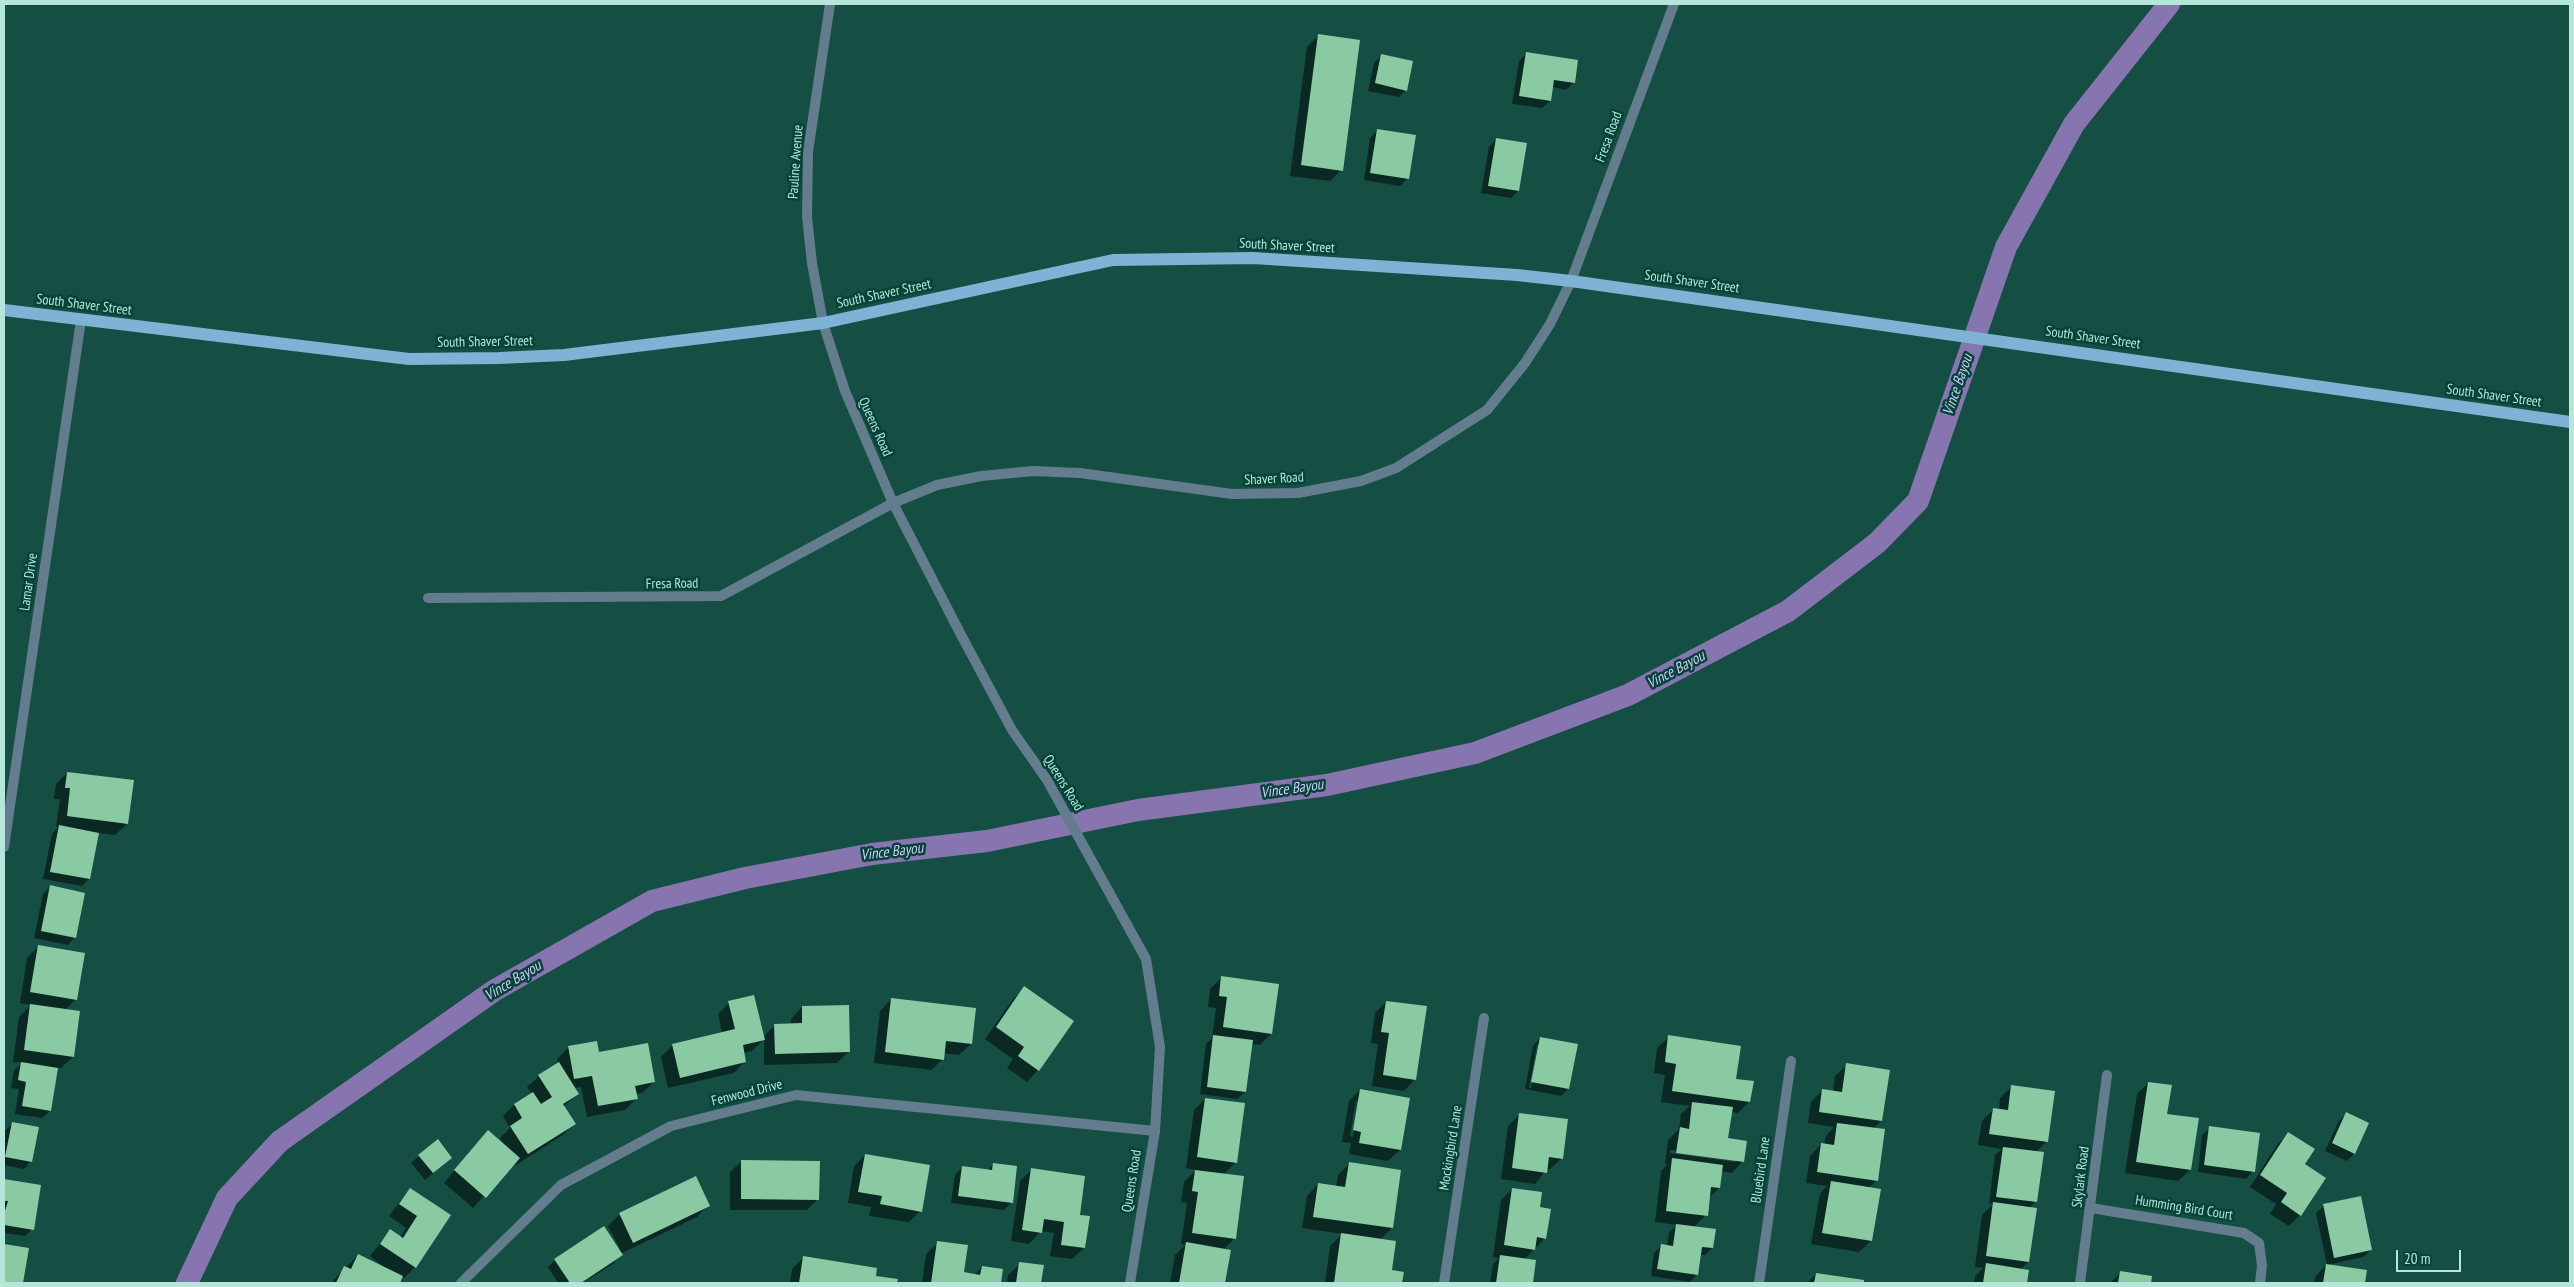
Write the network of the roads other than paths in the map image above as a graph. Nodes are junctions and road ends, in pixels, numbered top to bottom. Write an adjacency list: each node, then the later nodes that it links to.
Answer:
1 (830, 4): 6 (street, Pauline Avenue)
2 (1674, 4): 3 (street, Fresa Road)
3 (1571, 281): 6 (main road, South Shaver Street); 7 (main road, South Shaver Street); 8 (street, Shaver Road)
4 (4, 310): 5 (main road, South Shaver Street)
5 (81, 320): 6 (main road, South Shaver Street); 10 (street, Lamar Drive)
6 (823, 323): 8 (street, Queens Road)
7 (2570, 422)
8 (893, 502): 9 (street, Fresa Road); 14 (street, Queens Road)
9 (428, 598)
10 (4, 847)
11 (1484, 1018): 18 (street, Mockingbird Lane)
12 (1791, 1061): 19 (street, Bluebird Lane)
13 (2107, 1075): 15 (street, Skylark Road)
14 (1155, 1131): 16 (street, Fenwood Drive); 17 (street, Queens Road)
15 (2091, 1208): 20 (street, Skylark Road); 21 (street, Humming Bird Court)
16 (461, 1283)
17 (1130, 1283)
18 (1444, 1283)
19 (1759, 1283)
20 (2080, 1283)
21 (2260, 1283)

